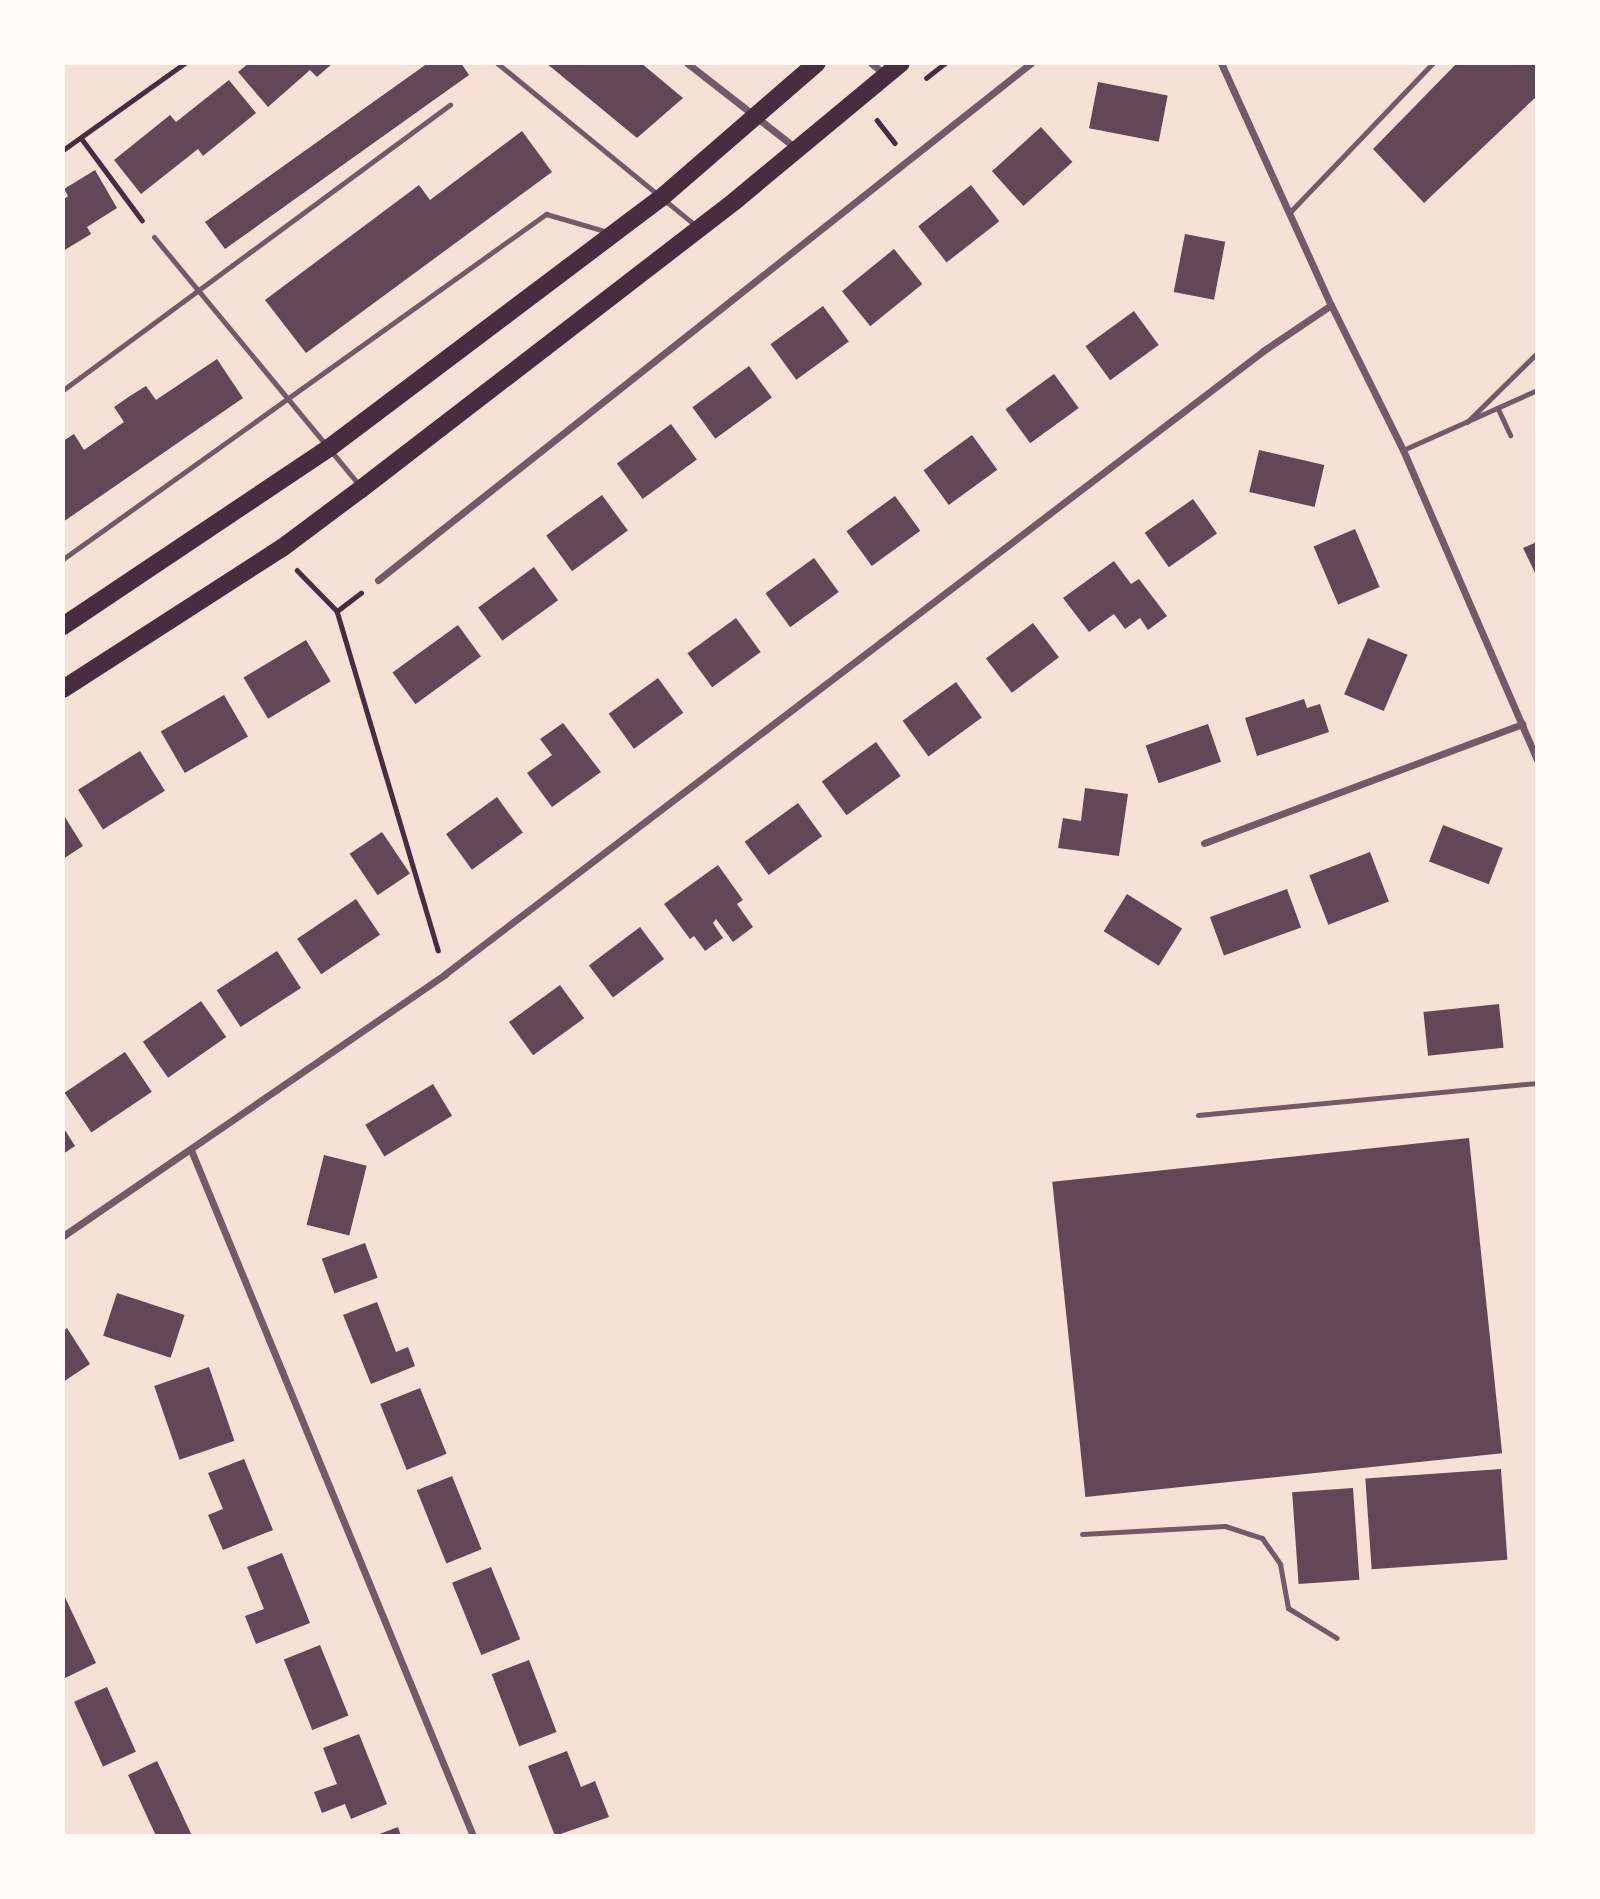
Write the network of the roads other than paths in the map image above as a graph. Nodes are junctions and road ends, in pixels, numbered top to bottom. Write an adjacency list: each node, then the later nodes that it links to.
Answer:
1 (497, 63): 13 (lane)
2 (687, 63): 11 (street)
3 (817, 63): 11 (main road)
4 (871, 63): 9 (street)
5 (901, 63): 9 (main road)
6 (1031, 63): 31 (street)
7 (1221, 63): 14 (street)
8 (1433, 63): 14 (lane)
9 (886, 75): 12 (main road)
10 (450, 104): 18 (lane)
11 (755, 116): 12 (street); 13 (main road)
12 (797, 149): 15 (main road)
13 (661, 198): 15 (lane); 16 (main road)
14 (1290, 212): 19 (street)
15 (698, 228): 29 (main road)
16 (613, 233): 23 (lane); 27 (main road)
17 (154, 237): 18 (lane)
18 (200, 290): 21 (lane); 23 (lane)
19 (1331, 305): 28 (street); 39 (street)
20 (1537, 352): 25 (lane)
21 (63, 390)
22 (1537, 390): 24 (lane)
23 (287, 397): 27 (lane); 30 (lane)
24 (1498, 408): 25 (lane); 26 (lane)
25 (1462, 426): 28 (lane)
26 (1510, 435)
27 (329, 448): 29 (lane); 32 (main road)
28 (1403, 450): 34 (street)
29 (361, 489): 33 (main road)
30 (63, 559)
31 (378, 580)
32 (63, 626)
33 (63, 689)
34 (1522, 724): 35 (street); 36 (street)
35 (1537, 759)
36 (1204, 843)
37 (1537, 1083): 38 (lane)
38 (1198, 1115)
39 (191, 1150): 40 (street); 43 (street)
40 (63, 1236)
41 (1082, 1534): 42 (lane)
42 (1337, 1637)
43 (472, 1836)

